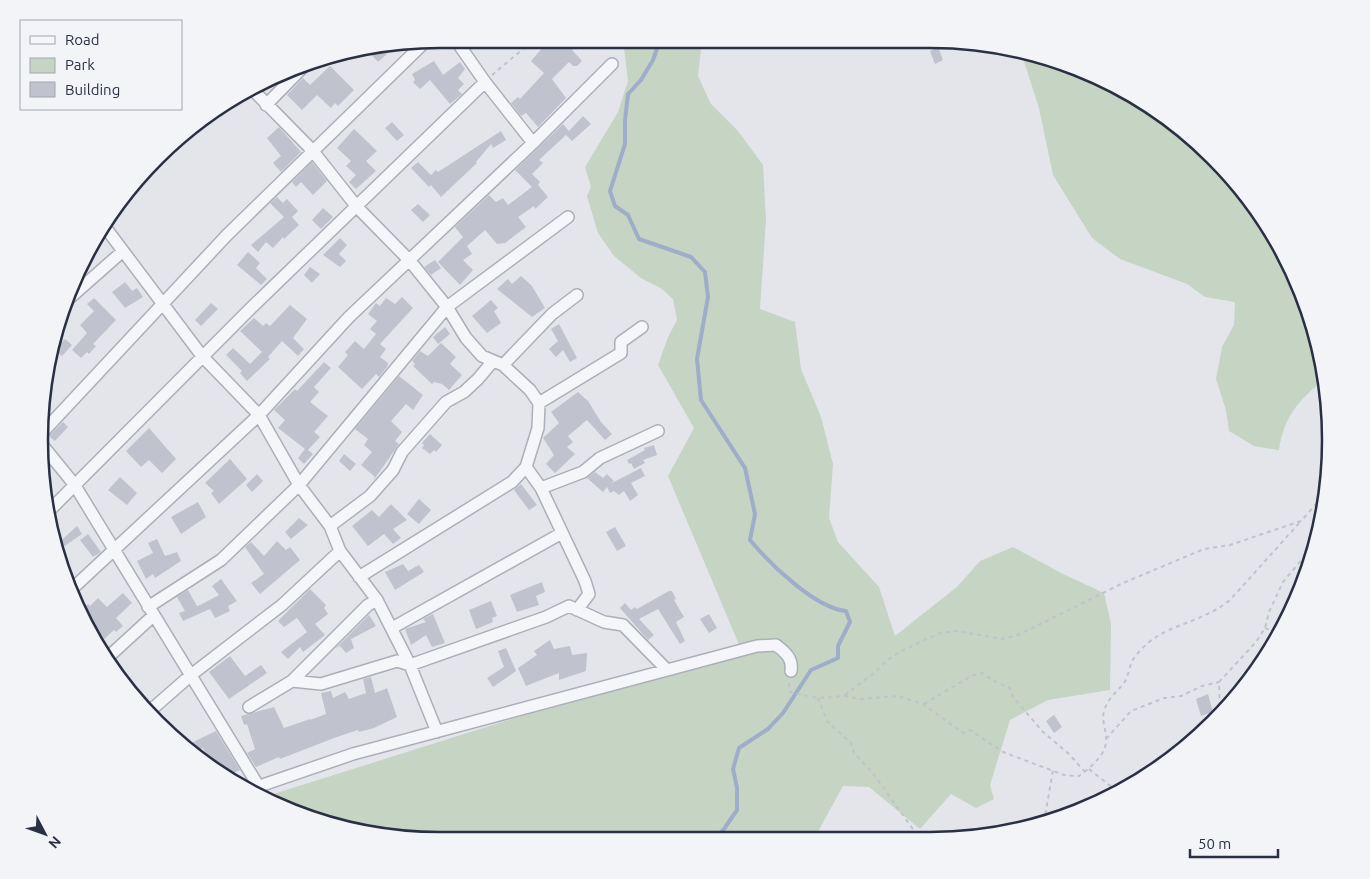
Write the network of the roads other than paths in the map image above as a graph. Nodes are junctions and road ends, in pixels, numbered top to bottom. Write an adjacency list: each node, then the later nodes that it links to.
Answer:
1 (419, 48): 9 (street)
2 (461, 48): 5 (street)
3 (612, 64): 8 (street)
4 (295, 75): 7 (street)
5 (485, 82): 8 (street); 10 (street)
6 (256, 93): 7 (street)
7 (266, 105): 9 (street)
8 (533, 143): 14 (street)
9 (312, 150): 10 (street); 17 (street)
10 (357, 207): 14 (street); 20 (street)
11 (568, 217): 18 (street)
12 (108, 231): 13 (street)
13 (123, 251): 15 (street); 17 (street)
14 (410, 261): 18 (street); 23 (street)
15 (75, 294)
16 (577, 295): 21 (street)
17 (160, 304): 20 (street); 24 (street)
18 (447, 308): 21 (street); 29 (street)
19 (642, 327): 22 (street)
20 (202, 356): 23 (street); 28 (street)
21 (498, 363): 22 (street); 32 (street)
22 (539, 403): 27 (street)
23 (258, 415): 29 (street); 34 (street)
24 (48, 426)
25 (658, 431): 30 (street)
26 (48, 452): 28 (street)
27 (526, 467): 30 (street); 36 (street)
28 (74, 484): 31 (street); 34 (street)
29 (299, 485): 32 (street); 40 (street)
30 (541, 488): 33 (street)
31 (53, 506)
32 (330, 526): 35 (street)
33 (562, 533): 39 (street); 41 (street)
34 (115, 549): 37 (street); 40 (street)
35 (340, 551): 36 (street); 46 (street)
36 (360, 576): 38 (street)
37 (75, 586)
38 (377, 600): 41 (street); 47 (street)
39 (577, 610): 43 (street); 44 (street)
40 (150, 612): 42 (street); 46 (street)
41 (392, 628): 43 (street)
42 (111, 653)
43 (410, 665): 47 (street); 50 (street)
44 (667, 670): 45 (street); 50 (street)
45 (792, 671)
46 (191, 675): 49 (street); 51 (street)
47 (292, 681): 48 (street)
48 (249, 707)
49 (154, 708)
50 (437, 732): 52 (street)
51 (253, 784)
52 (258, 787)

